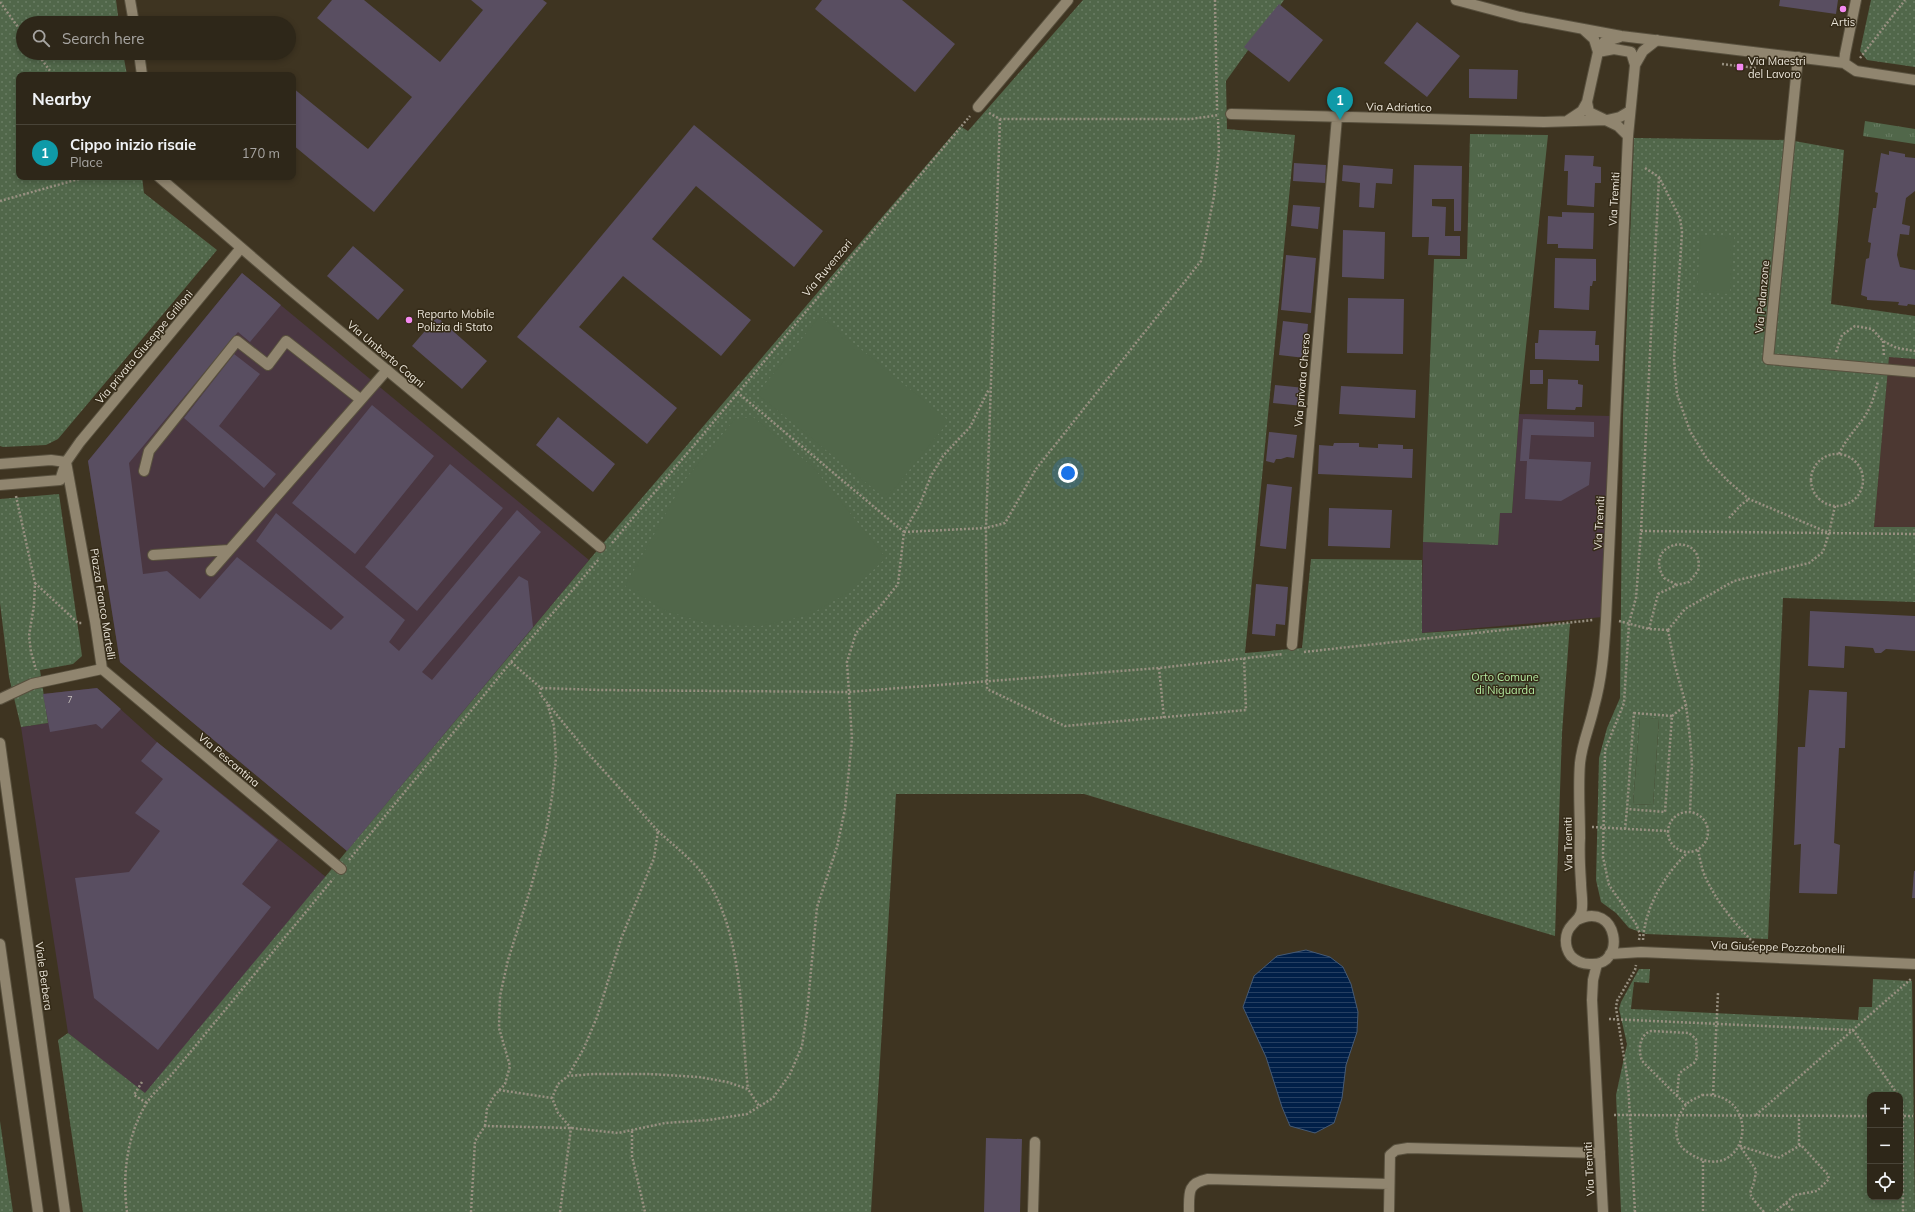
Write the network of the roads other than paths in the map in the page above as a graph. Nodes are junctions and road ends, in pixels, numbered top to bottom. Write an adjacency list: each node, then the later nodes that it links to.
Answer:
1 (130, 0): 5 (street)
2 (1068, 0): 17 (street)
3 (1456, 0): 6 (street)
4 (1856, 0): 12 (street)
5 (133, 16)
6 (1583, 29): 7 (street); 9 (street)
7 (1621, 36): 8 (street); 9 (street)
8 (1657, 40): 10 (street); 13 (street)
9 (1598, 52): 13 (street); 16 (street)
10 (1798, 57): 12 (street); 27 (street, Via Palanzone)
11 (139, 60): 14 (street)
12 (1844, 63): 15 (street)
13 (1635, 65): 18 (street)
14 (141, 72)
15 (1915, 80)
16 (1587, 102): 21 (street); 22 (street)
17 (978, 107)
18 (1630, 111): 21 (street, Via Adriatico); 23 (street, Via Tremiti)
19 (1231, 114): 20 (street, Via Adriatico)
20 (1337, 117): 22 (street, Via Adriatico); 37 (street, Via privata Cherso)
21 (1607, 120): 22 (street, Via Adriatico); 23 (street)
22 (1567, 121)
23 (1628, 136): 42 (street, Via Tremiti)
24 (162, 180): 25 (street, Via Umberto Cagni)
25 (241, 248): 26 (street, Via Umberto Cagni); 29 (street, Via privata Giuseppe Grilloni)
26 (387, 370): 28 (street); 34 (street, Via Umberto Cagni)
27 (1915, 372)
28 (360, 399): 31 (street); 33 (street)
29 (66, 462): 30 (street); 32 (street); 38 (street, Piazza Franco Martelli)
30 (0, 464)
31 (144, 471)
32 (0, 485)
33 (229, 550): 35 (street); 36 (street)
34 (603, 550)
35 (154, 555)
36 (211, 572)
37 (1292, 645)
38 (102, 669): 39 (street, Piazza Franco Martelli); 41 (street, Via Pescantina)
39 (0, 699)
40 (0, 743): 57 (street, Viale Berbera)
41 (341, 870)
42 (1582, 907): 43 (street); 44 (street, Via Tremiti)
43 (1592, 916): 44 (street); 45 (street)
44 (1577, 920): 49 (street, Via Tremiti)
45 (1615, 940): 47 (street, Via Giuseppe Pozzobonelli); 48 (street)
46 (0, 944): 56 (street)
47 (1641, 952): 48 (street, Via Giuseppe Pozzobonelli); 51 (street, Via Giuseppe Pozzobonelli)
48 (1610, 954): 50 (street)
49 (1585, 964): 50 (street); 52 (street, Via Tremiti)
50 (1597, 964): 52 (street, Via Tremiti)
51 (1915, 964)
52 (1593, 980): 54 (street, Via Tremiti)
53 (1035, 1142): 58 (street)
54 (1600, 1153): 55 (street); 61 (street, Via Tremiti)
55 (1389, 1184): 59 (street); 60 (street)
56 (38, 1212)
57 (64, 1212)
58 (1033, 1212)
59 (1189, 1212)
60 (1389, 1212)
61 (1603, 1212)

